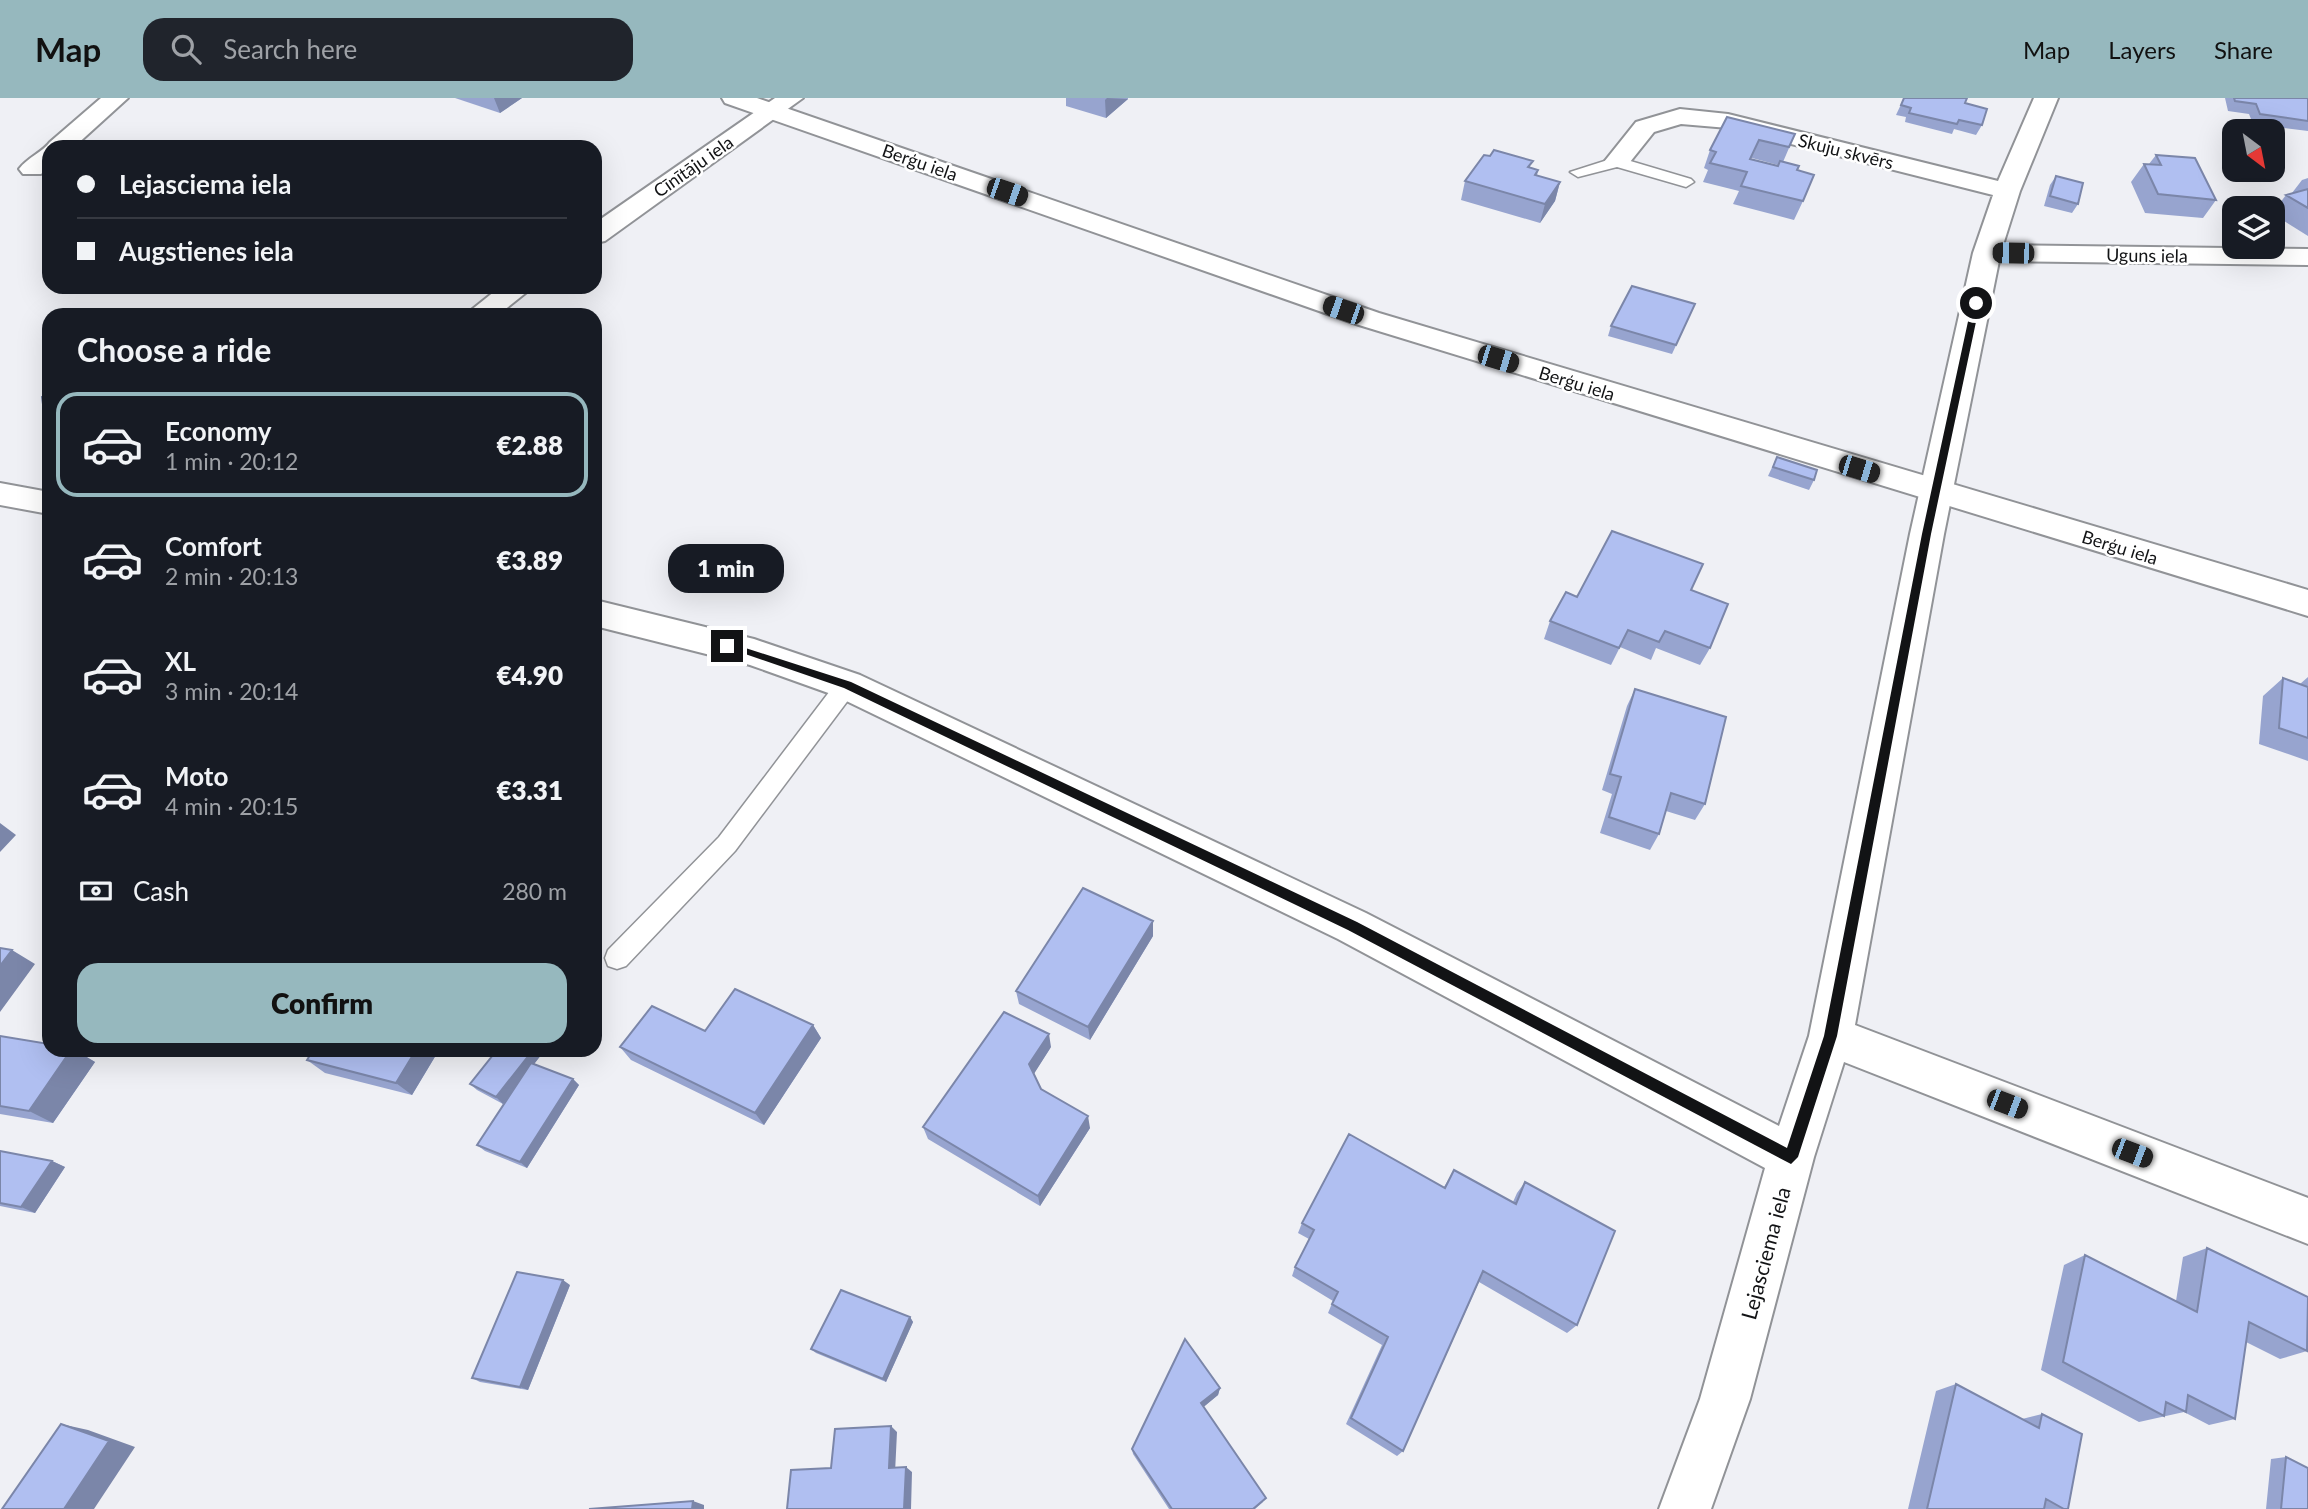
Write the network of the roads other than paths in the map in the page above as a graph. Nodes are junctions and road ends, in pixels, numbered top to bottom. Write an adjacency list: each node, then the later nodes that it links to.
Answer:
1 (117, 98): 5 (street)
2 (734, 98): 4 (street, Berģu iela)
3 (2046, 98): 9 (street, Lejasciema iela)
4 (783, 104): 10 (street, Cīnītāju iela); 15 (street, Berģu iela)
5 (67, 140)
6 (1617, 162): 7 (lane); 8 (lane); 9 (street, Skuju skvērs)
7 (1578, 172)
8 (1686, 182)
9 (2007, 191): 11 (street, Lejasciema iela)
10 (602, 229)
11 (1987, 253): 12 (street, Uguns iela); 15 (street, Lejasciema iela)
12 (2308, 257)
13 (509, 294): 14 (street)
14 (489, 308)
15 (1936, 492): 18 (street, Berģu iela); 22 (street, Lejasciema iela)
16 (0, 494): 17 (street)
17 (42, 502)
18 (2308, 603)
19 (602, 615): 20 (street)
20 (847, 685): 21 (lane); 23 (street)
21 (617, 958)
22 (1831, 1036): 23 (street, Lejasciema iela); 24 (street)
23 (1791, 1157): 25 (street, Lejasciema iela)
24 (2308, 1221)
25 (1685, 1509)

